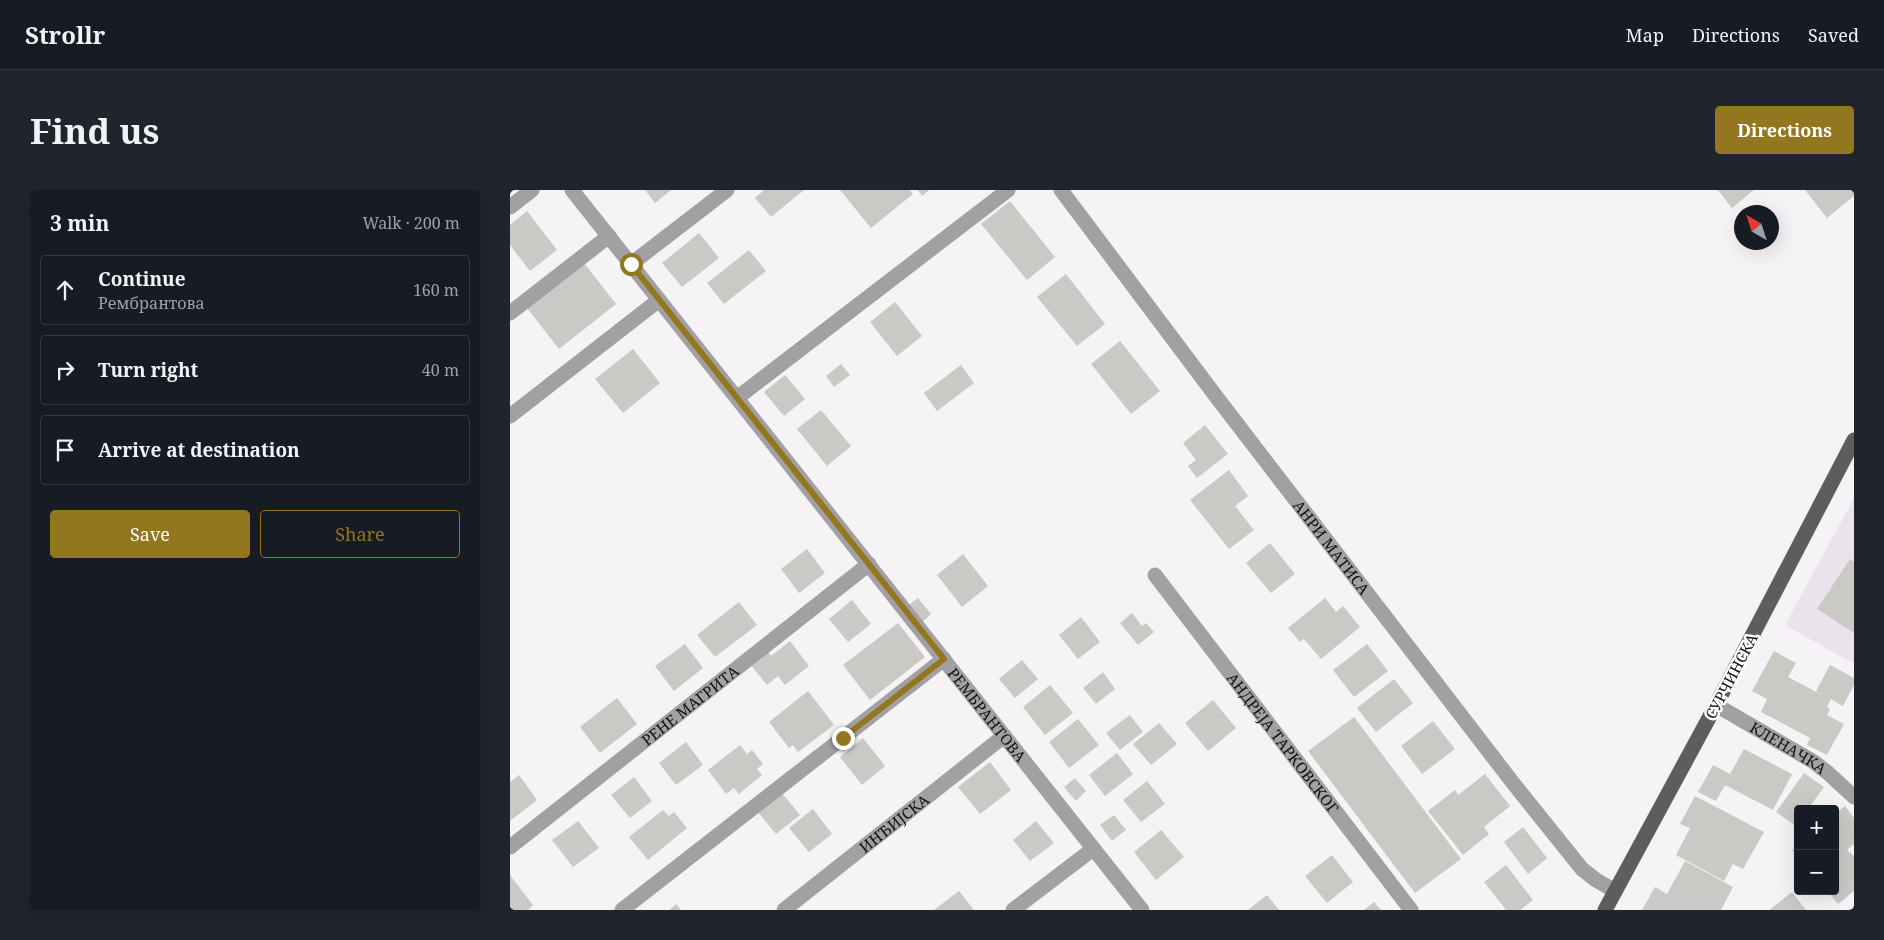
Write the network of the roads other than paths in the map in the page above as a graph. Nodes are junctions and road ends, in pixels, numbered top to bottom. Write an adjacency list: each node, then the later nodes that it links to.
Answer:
1 (532, 190): 6 (street)
2 (572, 190): 7 (street, РЕМБРАНТОВА)
3 (727, 190): 8 (street)
4 (1008, 190): 11 (street)
5 (1061, 190): 22 (street, АНРИ МАТИСА)
6 (510, 207)
7 (609, 236): 8 (street, РЕМБРАНТОВА); 10 (street)
8 (631, 264): 9 (street, РЕМБРАНТОВА)
9 (659, 300): 11 (street, РЕМБРАНТОВА); 12 (street)
10 (510, 313)
11 (737, 398): 14 (street, РЕМБРАНТОВА)
12 (510, 416)
13 (1854, 440): 17 (main road, СУРЧИНСКА)
14 (868, 564): 16 (street, РЕМБРАНТОВА); 20 (street, РЕНЕ МАГРИТА)
15 (1155, 575): 27 (street, АНДРЕЈА ТАРКОВСКОГ)
16 (944, 659): 18 (street, РЕМБРАНТОВА); 23 (street)
17 (1716, 705): 19 (street, КЛЕНАЧКА); 22 (main road, СУРЧИНСКА)
18 (1004, 736): 21 (street, РЕМБРАНТОВА); 24 (street, ИНЂИЈСКА)
19 (1854, 797)
20 (510, 847)
21 (1093, 849): 25 (street); 26 (street, РЕМБРАНТОВА)
22 (1615, 891): 28 (main road, СУРЧИНСКА)
23 (622, 910)
24 (784, 910)
25 (1013, 910)
26 (1142, 910)
27 (1411, 910)
28 (1605, 910)

